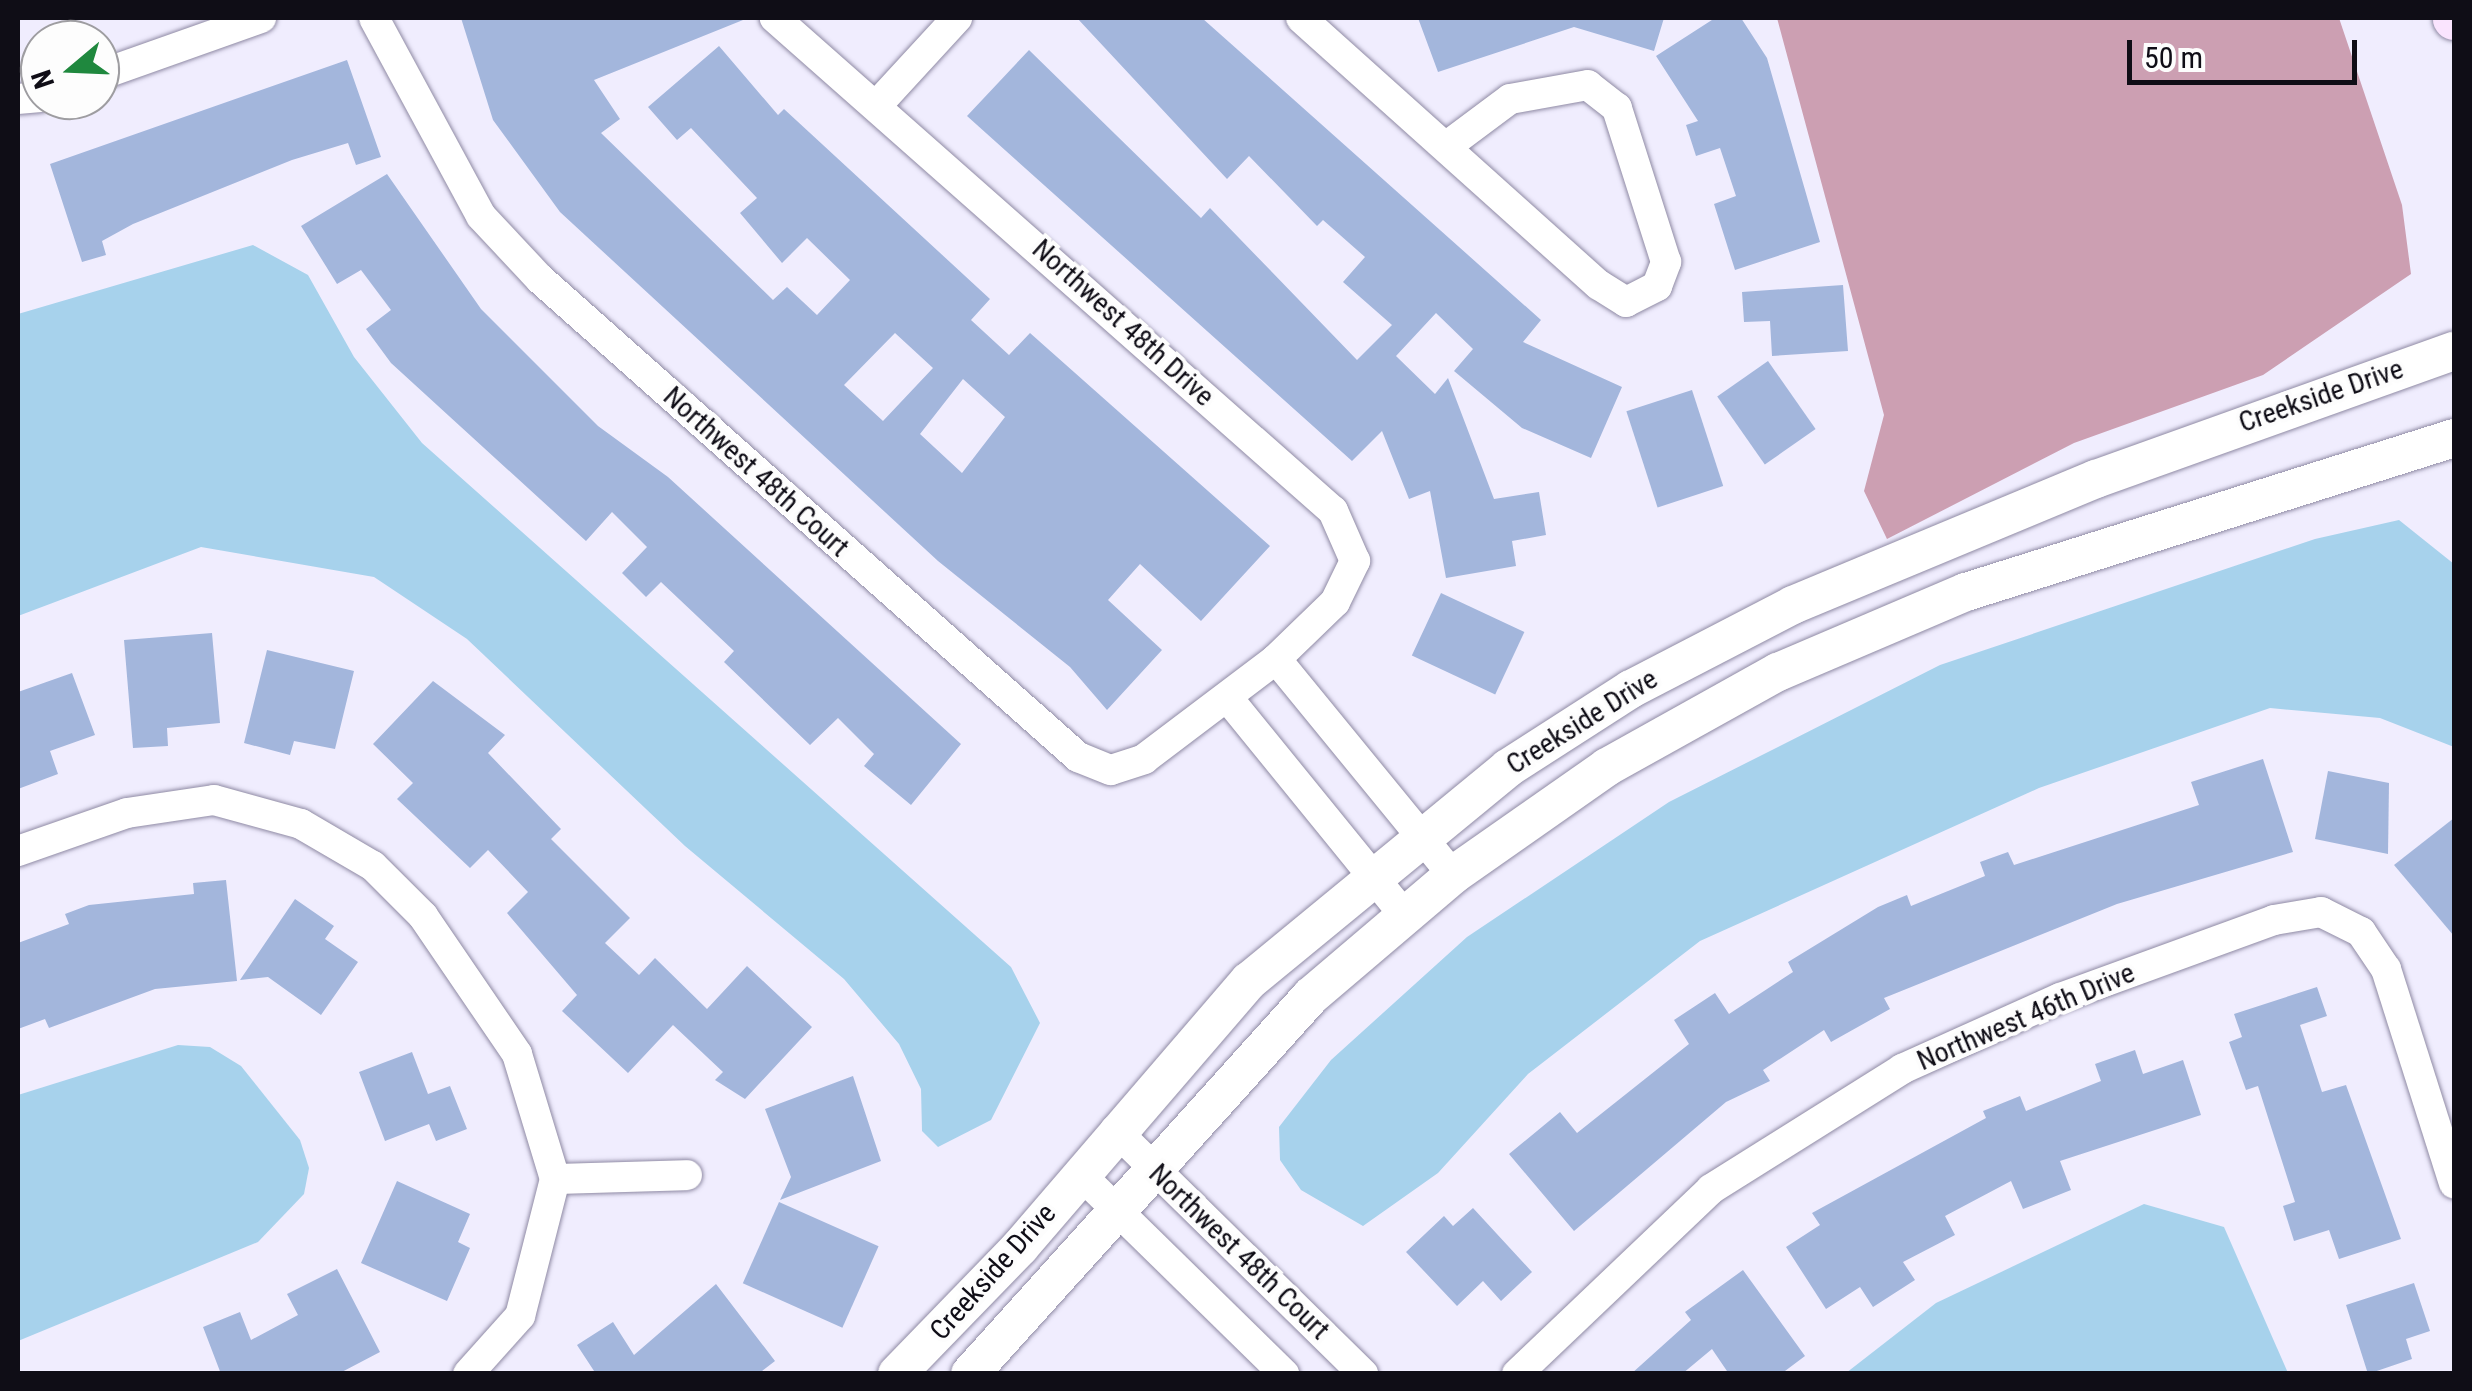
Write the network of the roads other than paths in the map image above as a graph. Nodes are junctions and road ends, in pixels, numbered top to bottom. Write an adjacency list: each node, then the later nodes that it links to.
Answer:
1 (261, 18): 6 (street)
2 (374, 18): 12 (street, Northwest 48th Court)
3 (775, 18): 7 (street, Northwest 48th Drive)
4 (958, 18): 7 (street)
5 (1300, 18): 8 (street)
6 (120, 69)
7 (878, 104): 11 (street, Northwest 48th Drive)
8 (1448, 146): 8 (street)
9 (2454, 351): 13 (street, Creekside Drive)
10 (2454, 438): 16 (street, Creekside Drive)
11 (1276, 659): 12 (street, Northwest 48th Drive); 13 (street)
12 (1226, 697): 15 (street)
13 (1420, 833): 15 (street, Creekside Drive); 16 (street)
14 (18, 851): 22 (street)
15 (1371, 874): 17 (street); 18 (street, Creekside Drive)
16 (1454, 875): 17 (street, Creekside Drive)
17 (1404, 915): 19 (street, Creekside Drive)
18 (1115, 1130): 19 (street, Northwest 48th Court); 20 (street, Creekside Drive)
19 (1153, 1168): 24 (street, Creekside Drive); 29 (street, Northwest 48th Court)
20 (1080, 1174): 24 (street, Northwest 48th Court); 26 (street, Creekside Drive)
21 (686, 1175): 22 (street)
22 (555, 1178): 25 (street)
23 (2454, 1182): 30 (street, Northwest 46th Drive)
24 (1117, 1214): 27 (street, Creekside Drive); 28 (street, Northwest 48th Court)
25 (468, 1374)
26 (896, 1374)
27 (970, 1374)
28 (1284, 1374)
29 (1364, 1374)
30 (1517, 1374)

